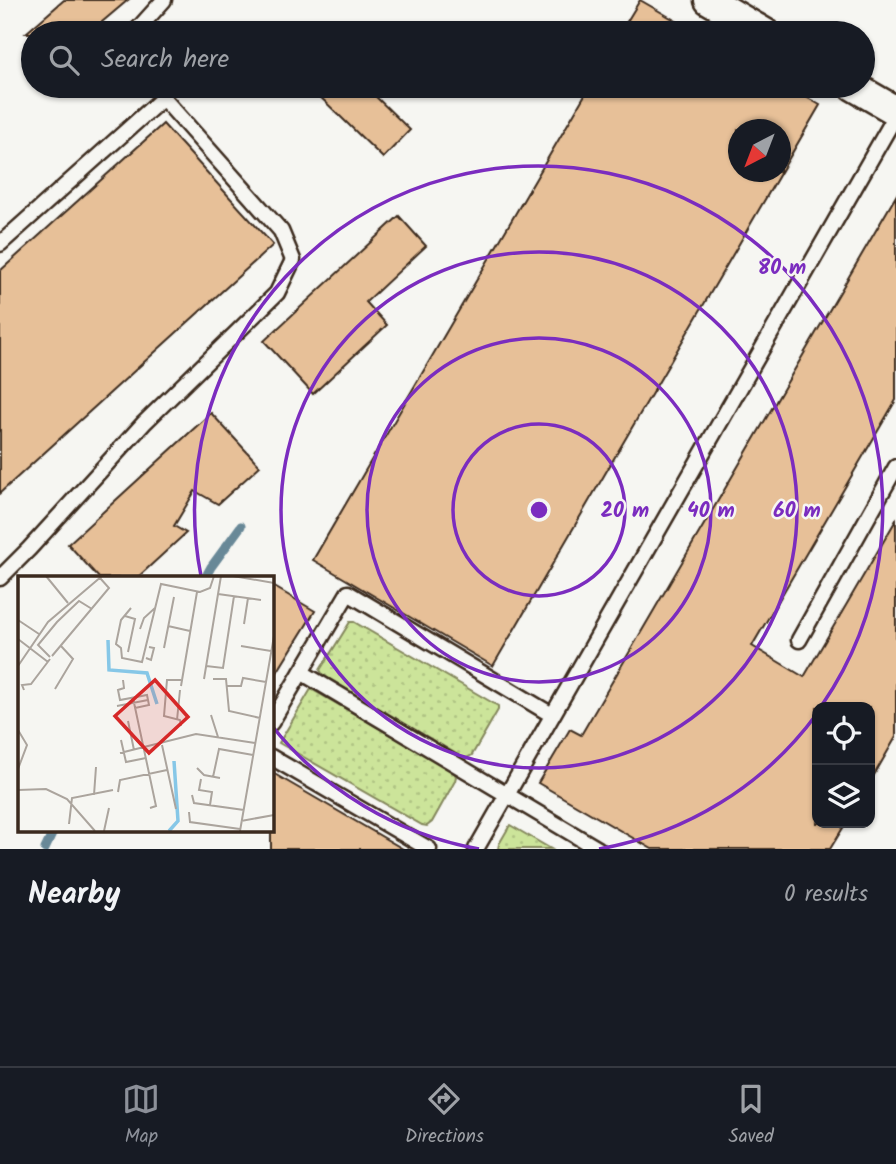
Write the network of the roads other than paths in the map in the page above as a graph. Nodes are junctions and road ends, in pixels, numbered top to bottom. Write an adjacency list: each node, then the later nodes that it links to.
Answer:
1 (163, 0): 3 (lane)
2 (709, 0): 4 (street)
3 (145, 21)
4 (745, 21)
5 (153, 98): 9 (lane)
6 (164, 98): 11 (lane)
7 (872, 98): 8 (street)
8 (896, 113): 14 (lane)
9 (0, 244)
10 (896, 467): 12 (lane)
11 (0, 578)
12 (799, 640)
13 (300, 672): 14 (lane); 15 (lane); 17 (lane)
14 (552, 715): 17 (lane)
15 (273, 719)
16 (273, 758): 18 (lane)
17 (507, 794): 19 (lane); 20 (lane)
18 (429, 849)
19 (476, 849)
20 (598, 849)

